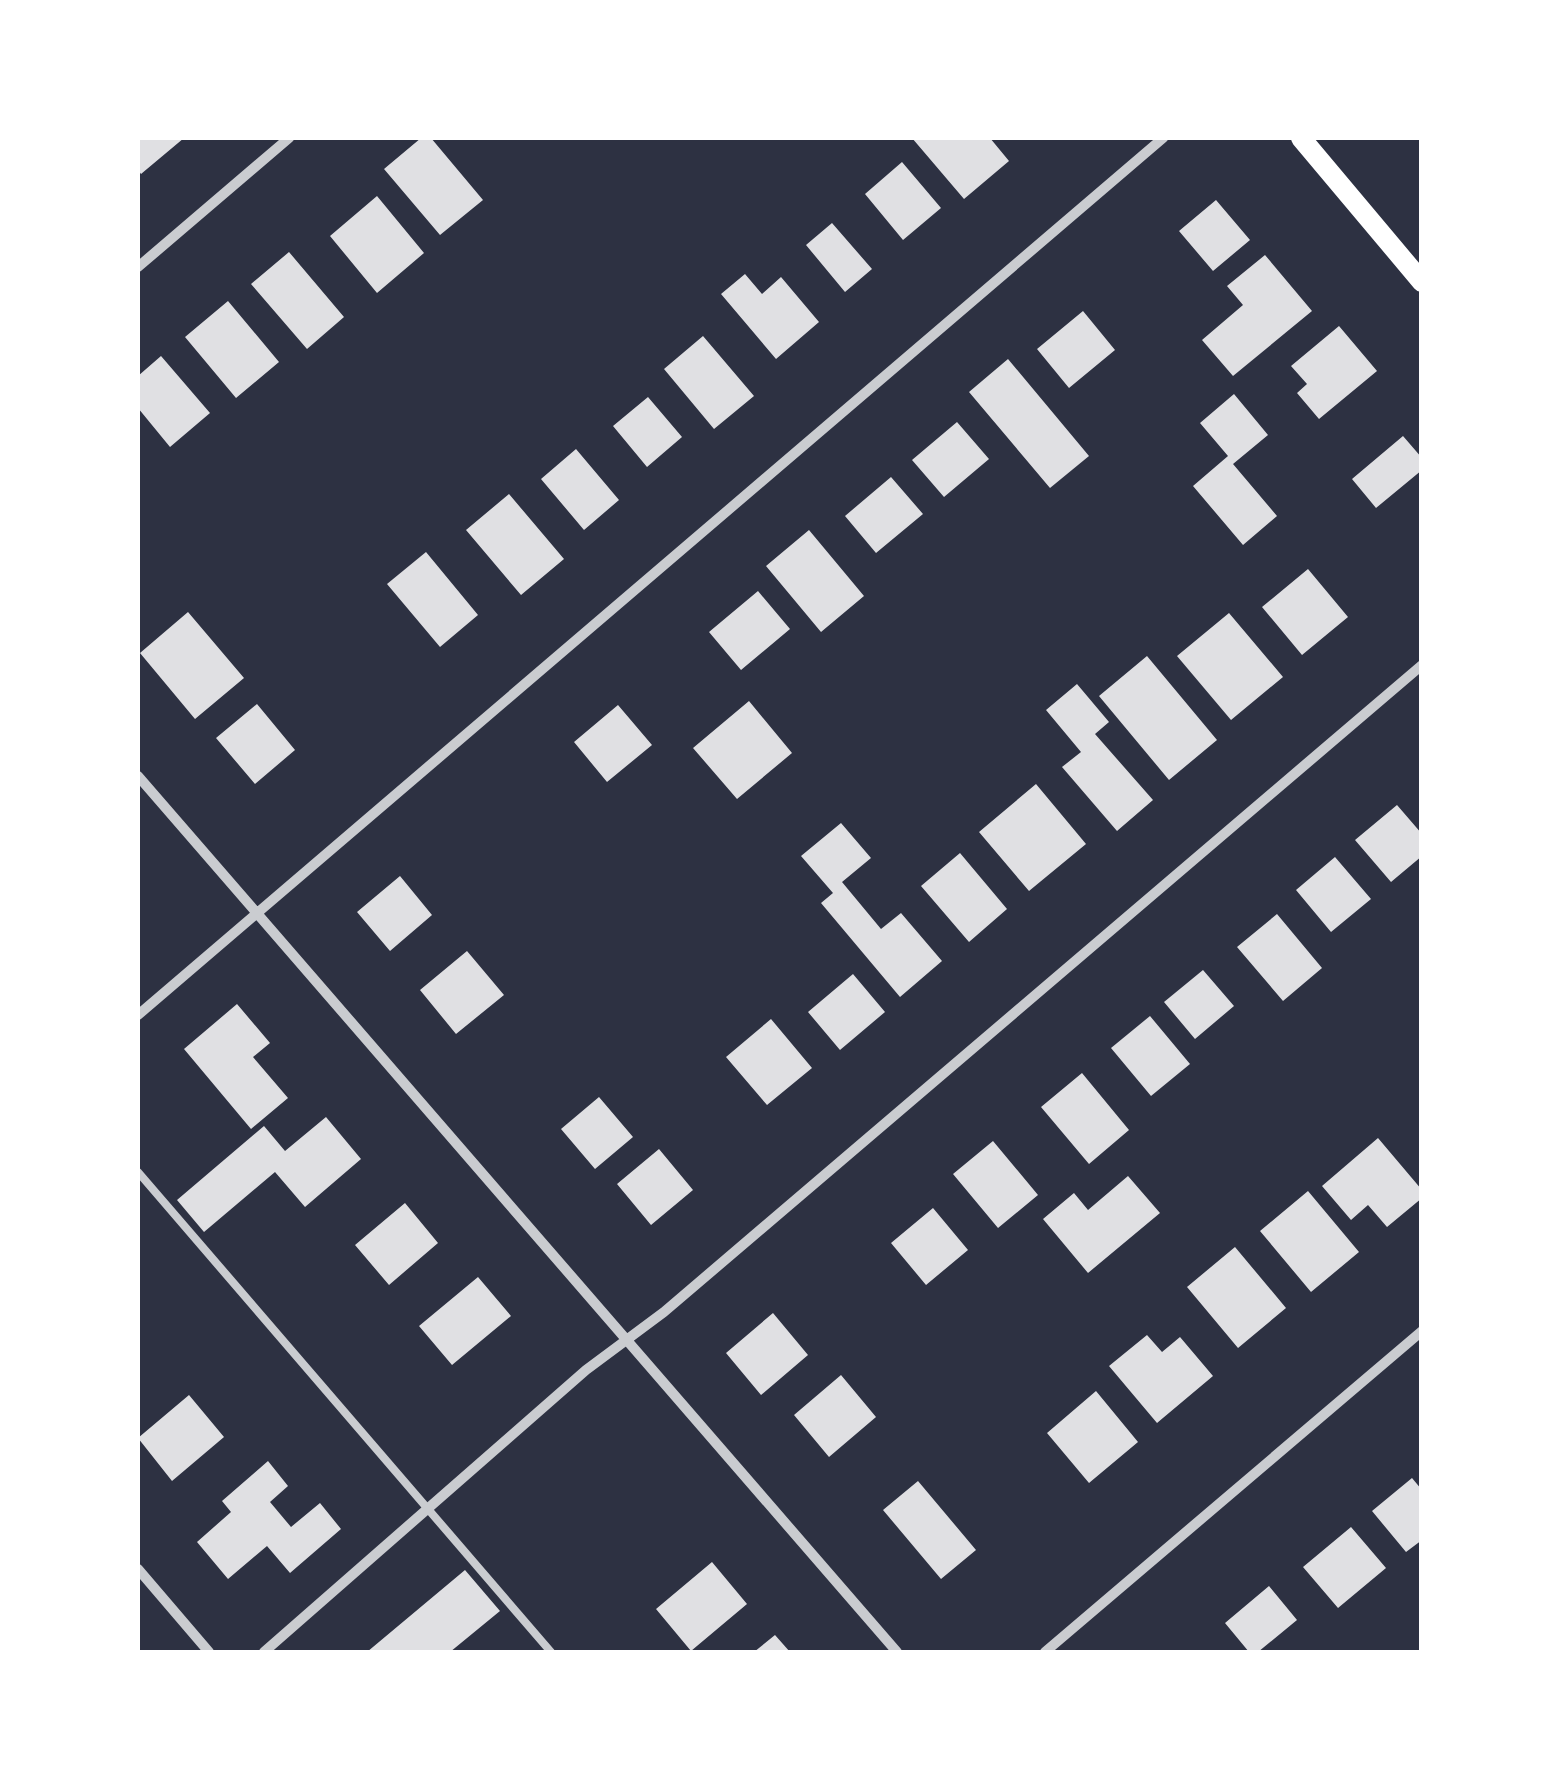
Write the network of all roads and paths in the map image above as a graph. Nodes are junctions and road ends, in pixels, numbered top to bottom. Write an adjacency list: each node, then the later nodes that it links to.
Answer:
1 (289, 138): 4 (street)
2 (1163, 138): 8 (street)
3 (1301, 138): 5 (main road)
4 (138, 267)
5 (1422, 282)
6 (1422, 665): 12 (street)
7 (138, 776): 8 (street)
8 (256, 914): 9 (street); 12 (street)
9 (138, 1016)
10 (138, 1172): 13 (lane)
11 (1422, 1332): 19 (street)
12 (624, 1341): 13 (street); 18 (street)
13 (427, 1506): 16 (street); 17 (lane)
14 (138, 1569): 15 (street)
15 (209, 1652)
16 (264, 1652)
17 (551, 1652)
18 (897, 1652)
19 (1045, 1652)

